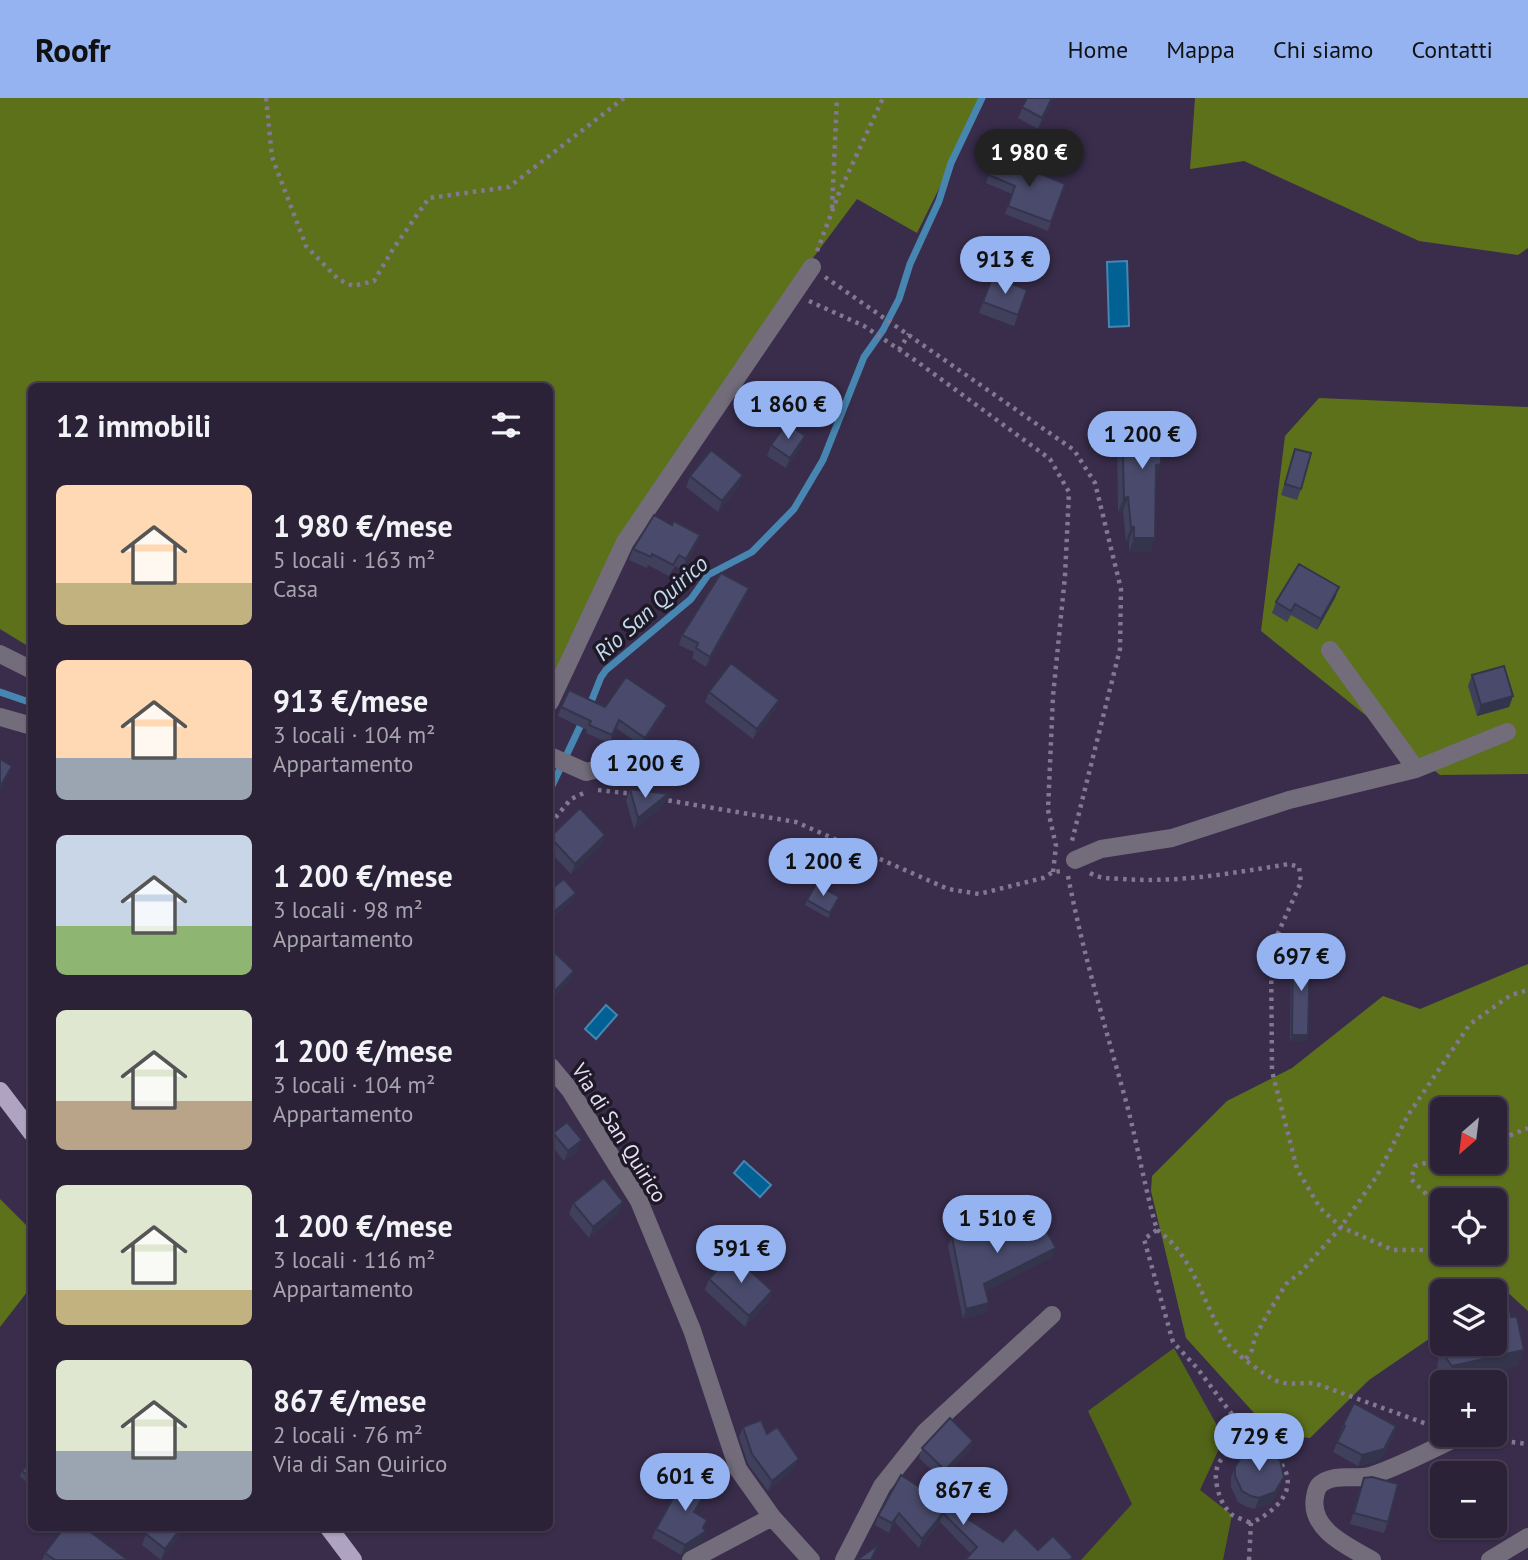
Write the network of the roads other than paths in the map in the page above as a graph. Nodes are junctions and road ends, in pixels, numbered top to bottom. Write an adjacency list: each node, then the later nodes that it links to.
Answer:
1 (812, 267): 5 (street)
2 (1329, 650): 11 (street)
3 (0, 654): 4 (street)
4 (28, 668)
5 (553, 696)
6 (0, 717): 7 (street)
7 (28, 725)
8 (1507, 732): 11 (street)
9 (632, 751): 10 (street)
10 (553, 757)
11 (1416, 769): 12 (street)
12 (1073, 853)
13 (553, 1070): 18 (street, Via di San Quirico)
14 (0, 1091): 15 (main road)
15 (28, 1128)
16 (1052, 1315): 24 (street)
17 (1437, 1447): 25 (street)
18 (772, 1517): 22 (street); 23 (street, Via di San Quirico)
19 (331, 1531): 21 (main road)
20 (1528, 1537): 26 (street)
21 (352, 1560)
22 (691, 1560)
23 (811, 1560)
24 (844, 1560)
25 (1372, 1560)
26 (1490, 1560)

